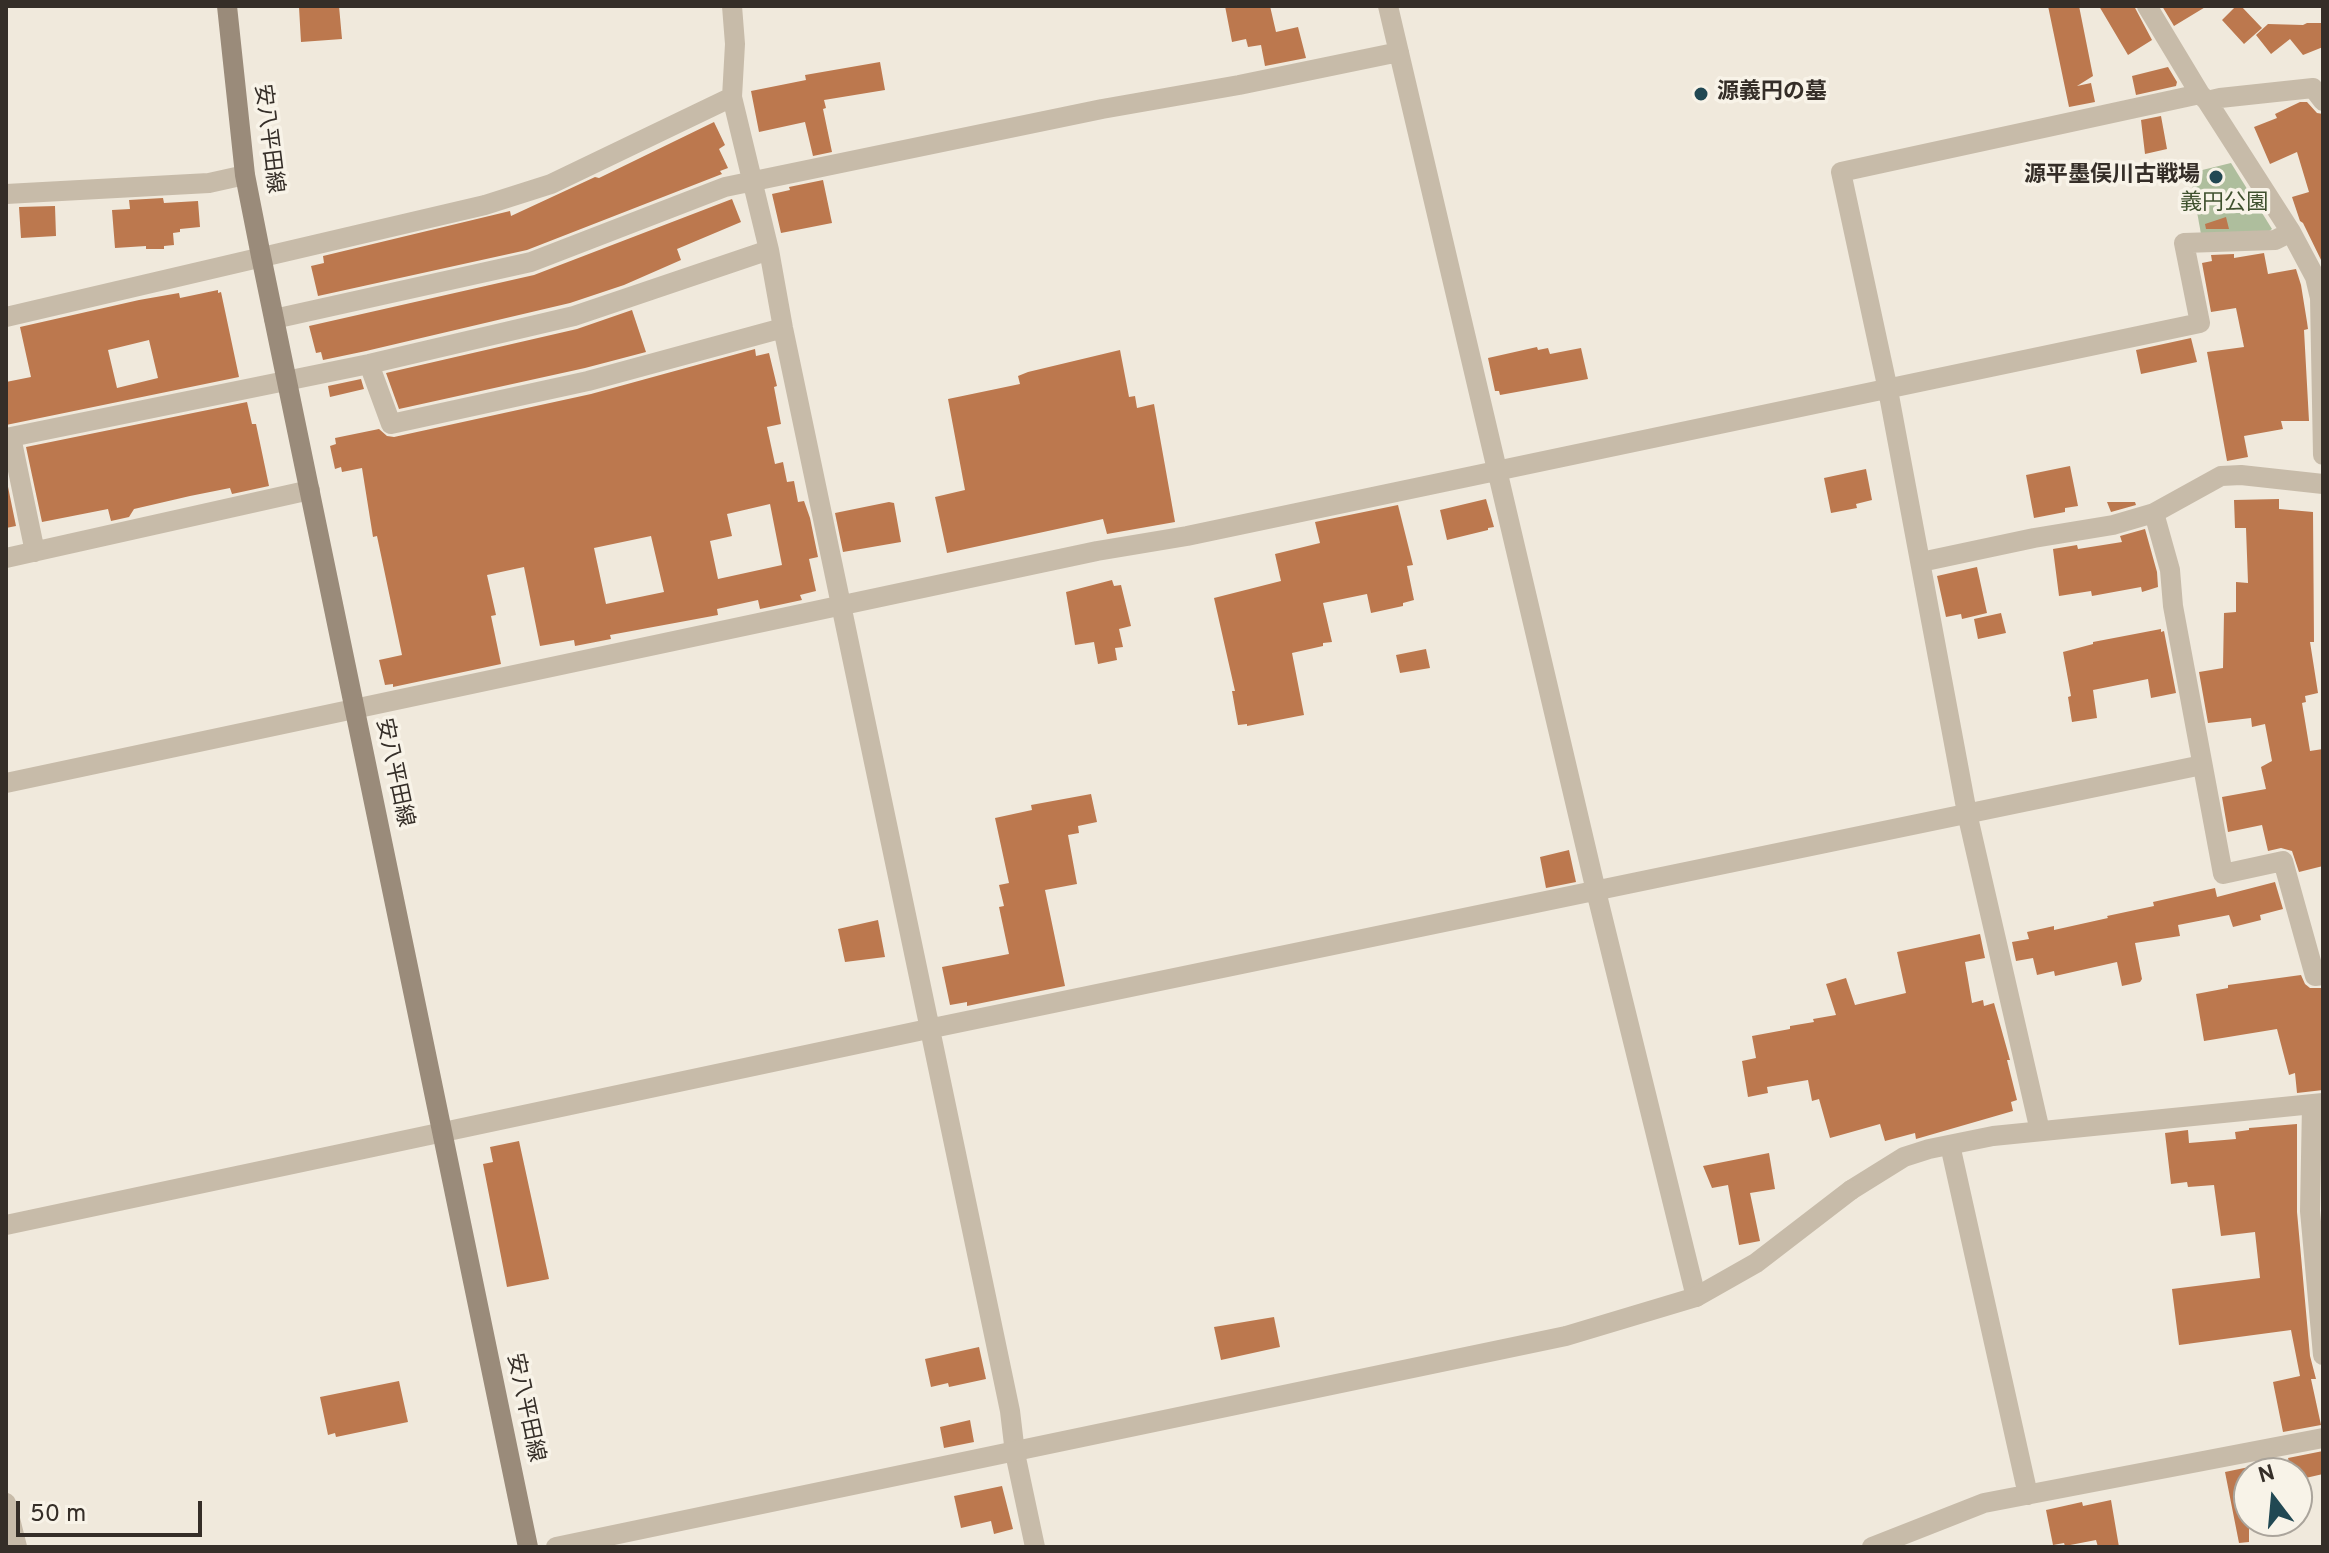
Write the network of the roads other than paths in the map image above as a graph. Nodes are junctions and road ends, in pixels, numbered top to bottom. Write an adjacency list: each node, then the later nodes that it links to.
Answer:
1 (227, 6): 9 (main road, 安八平田線)
2 (732, 6): 6 (street)
3 (1388, 6): 5 (street)
4 (2147, 6): 7 (street)
5 (1399, 52): 10 (street); 23 (street)
6 (732, 97): 10 (street); 14 (street)
7 (2203, 98): 8 (street); 12 (street); 20 (street)
8 (2323, 101)
9 (245, 175): 11 (street); 14 (main road, 安八平田線)
10 (753, 182): 13 (street); 16 (street)
11 (6, 194)
12 (2291, 232): 20 (street); 22 (street)
13 (769, 250): 17 (street); 18 (street)
14 (261, 256): 15 (street); 16 (main road, 安八平田線)
15 (6, 317)
16 (274, 319): 19 (main road, 安八平田線)
17 (783, 328): 18 (street); 30 (street)
18 (369, 364): 19 (street)
19 (287, 379): 21 (street); 25 (main road, 安八平田線)
20 (1888, 390): 23 (street); 29 (street)
21 (9, 438): 27 (street)
22 (2323, 455)
23 (1496, 471): 30 (street); 35 (street)
24 (2323, 484): 26 (street)
25 (310, 490): 27 (street); 31 (main road, 安八平田線)
26 (2154, 513): 29 (street); 32 (street)
27 (35, 552): 28 (street)
28 (6, 558)
29 (1921, 562): 34 (street)
30 (841, 606): 31 (street); 37 (street)
31 (356, 707): 33 (street); 40 (main road, 安八平田線)
32 (2202, 765): 34 (street); 36 (street)
33 (6, 783)
34 (1967, 813): 35 (street); 39 (street)
35 (1596, 891): 37 (street); 43 (street)
36 (2323, 975)
37 (928, 1029): 40 (street); 46 (street)
38 (2318, 1104): 39 (street); 44 (street)
39 (2040, 1131): 41 (street)
40 (442, 1133): 42 (street); 50 (main road, 安八平田線)
41 (1950, 1145): 43 (street); 47 (street)
42 (6, 1225)
43 (1696, 1297): 46 (street)
44 (2323, 1355)
45 (2323, 1438): 47 (street)
46 (1015, 1453): 51 (street); 52 (street)
47 (2028, 1495): 53 (street)
48 (6, 1503): 49 (street)
49 (17, 1547)
50 (528, 1547)
51 (556, 1547)
52 (1035, 1547)
53 (1872, 1547)

